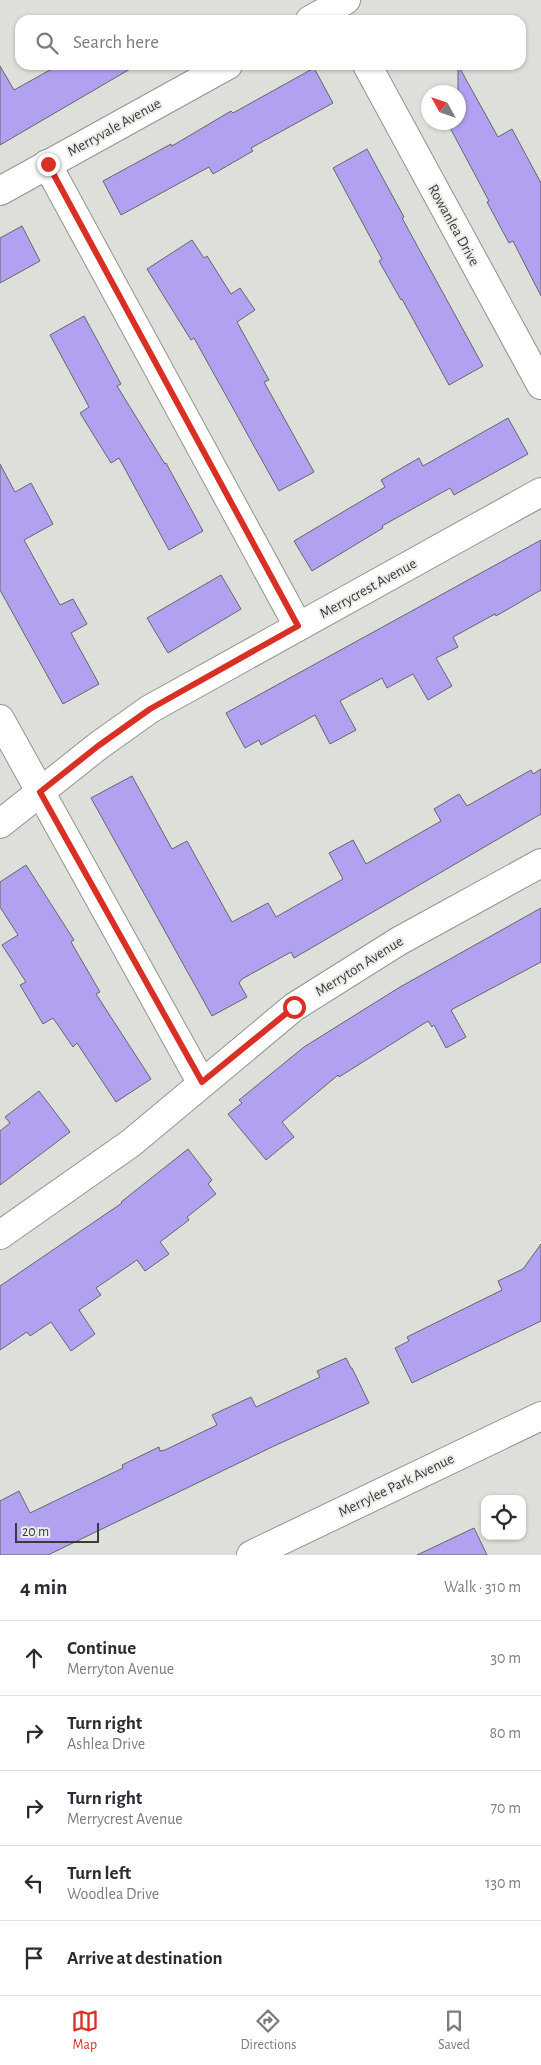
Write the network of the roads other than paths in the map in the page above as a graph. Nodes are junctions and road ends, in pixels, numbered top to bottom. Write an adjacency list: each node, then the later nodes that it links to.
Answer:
1 (341, 9): 2 (street)
2 (324, 15)
3 (219, 70): 5 (street, Merryvale Avenue)
4 (370, 70): 7 (street, Rowanlea Drive)
5 (48, 164): 6 (street, Merryvale Avenue); 9 (street)
6 (0, 191)
7 (541, 385)
8 (541, 492): 9 (street, Merrycrest Avenue)
9 (298, 626): 11 (street, Merrycrest Avenue)
10 (0, 719): 11 (street)
11 (40, 792): 12 (street, Merrycrest Avenue); 14 (street)
12 (0, 824)
13 (541, 862): 14 (street, Merryton Avenue)
14 (202, 1082): 15 (street, Merryton Avenue)
15 (0, 1235)
16 (541, 1416): 17 (street, Merrylee Park Avenue)
17 (251, 1555)

